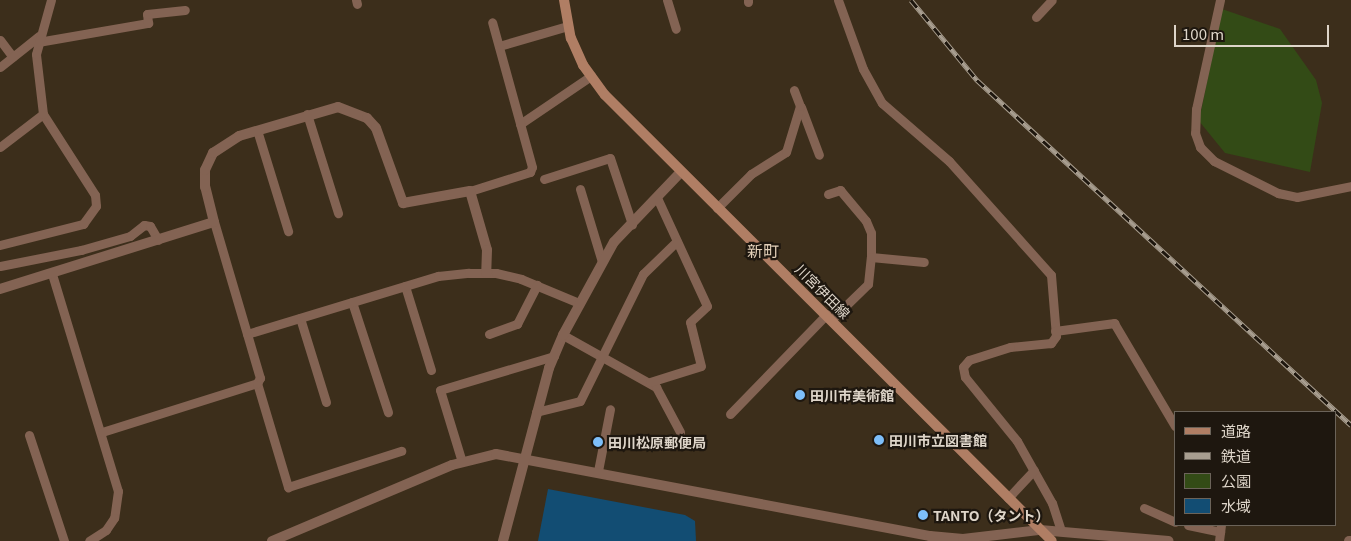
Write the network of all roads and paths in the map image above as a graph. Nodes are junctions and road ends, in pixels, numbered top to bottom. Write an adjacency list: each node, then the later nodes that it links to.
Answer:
1 (51, 0): 12 (street)
2 (564, 0): 10 (main road, 川宮伊田線)
3 (667, 0): 11 (street)
4 (838, 0): 54 (street)
5 (1052, 0): 8 (street)
6 (1220, 0): 28 (street)
7 (186, 10): 12 (street)
8 (1036, 17)
9 (492, 22): 14 (street)
10 (568, 26): 14 (street); 17 (main road, 川宮伊田線)
11 (676, 29)
12 (39, 39): 15 (street); 20 (street)
13 (0, 40): 15 (street)
14 (499, 46): 22 (street)
15 (12, 57): 16 (street)
16 (0, 67)
17 (591, 76): 22 (street); 26 (main road, 川宮伊田線)
18 (794, 90): 19 (street)
19 (800, 106): 25 (street); 33 (street)
20 (43, 114): 24 (street); 40 (street)
21 (307, 114): 23 (street); 30 (street); 34 (street)
22 (520, 124): 30 (street)
23 (257, 130): 35 (street); 37 (street)
24 (0, 147)
25 (819, 155)
26 (680, 174): 32 (street); 33 (main road, 川宮伊田線)
27 (544, 179): 36 (street)
28 (1351, 186)
29 (580, 189): 42 (street)
30 (470, 191): 45 (street)
31 (828, 194): 41 (street)
32 (656, 198): 36 (street); 39 (street)
33 (717, 208): 52 (main road, 川宮伊田線)
34 (338, 213)
35 (214, 222): 38 (street); 55 (street)
36 (632, 224): 42 (street)
37 (288, 231)
38 (158, 240): 44 (street); 46 (street)
39 (677, 241): 58 (street); 61 (street)
40 (0, 245)
41 (871, 257): 43 (street); 52 (street)
42 (602, 262): 51 (street)
43 (924, 262)
44 (0, 266)
45 (486, 272): 47 (street); 48 (street)
46 (52, 274): 49 (street); 69 (street)
47 (536, 285): 51 (street); 56 (street)
48 (405, 286): 50 (street); 60 (street)
49 (0, 289)
50 (352, 302): 53 (street); 65 (street)
51 (579, 303): 57 (street)
52 (829, 317): 67 (street); 77 (main road, 川宮伊田線)
53 (300, 318): 55 (street); 63 (street)
54 (1055, 331): 68 (street); 75 (street)
55 (247, 334): 62 (street)
56 (489, 334)
57 (563, 335): 58 (street); 59 (street)
58 (599, 355): 61 (street); 66 (street)
59 (554, 356): 66 (street); 74 (street)
60 (430, 370)
61 (650, 382): 70 (street)
62 (256, 383): 69 (street); 72 (street)
63 (326, 402)
64 (610, 409): 76 (street)
65 (388, 412)
66 (536, 412): 73 (street)
67 (730, 414)
68 (1174, 424)
69 (102, 432): 85 (street)
70 (680, 432)
71 (29, 435): 84 (street)
72 (401, 451)
73 (524, 457): 74 (street); 76 (street); 87 (street)
74 (462, 462): 86 (street)
75 (1034, 470): 77 (street); 82 (street)
76 (598, 471): 81 (street)
77 (1008, 498): 81 (main road, 川宮伊田線)
78 (1144, 508): 79 (street)
79 (1174, 522)
80 (1192, 526): 83 (street)
81 (1040, 530): 82 (street); 88 (main road, 川宮伊田線)
82 (1061, 531): 89 (street)
83 (1220, 533)
84 (64, 541)
85 (89, 541)
86 (272, 541)
87 (503, 541)
88 (1052, 541)
89 (1169, 541)

